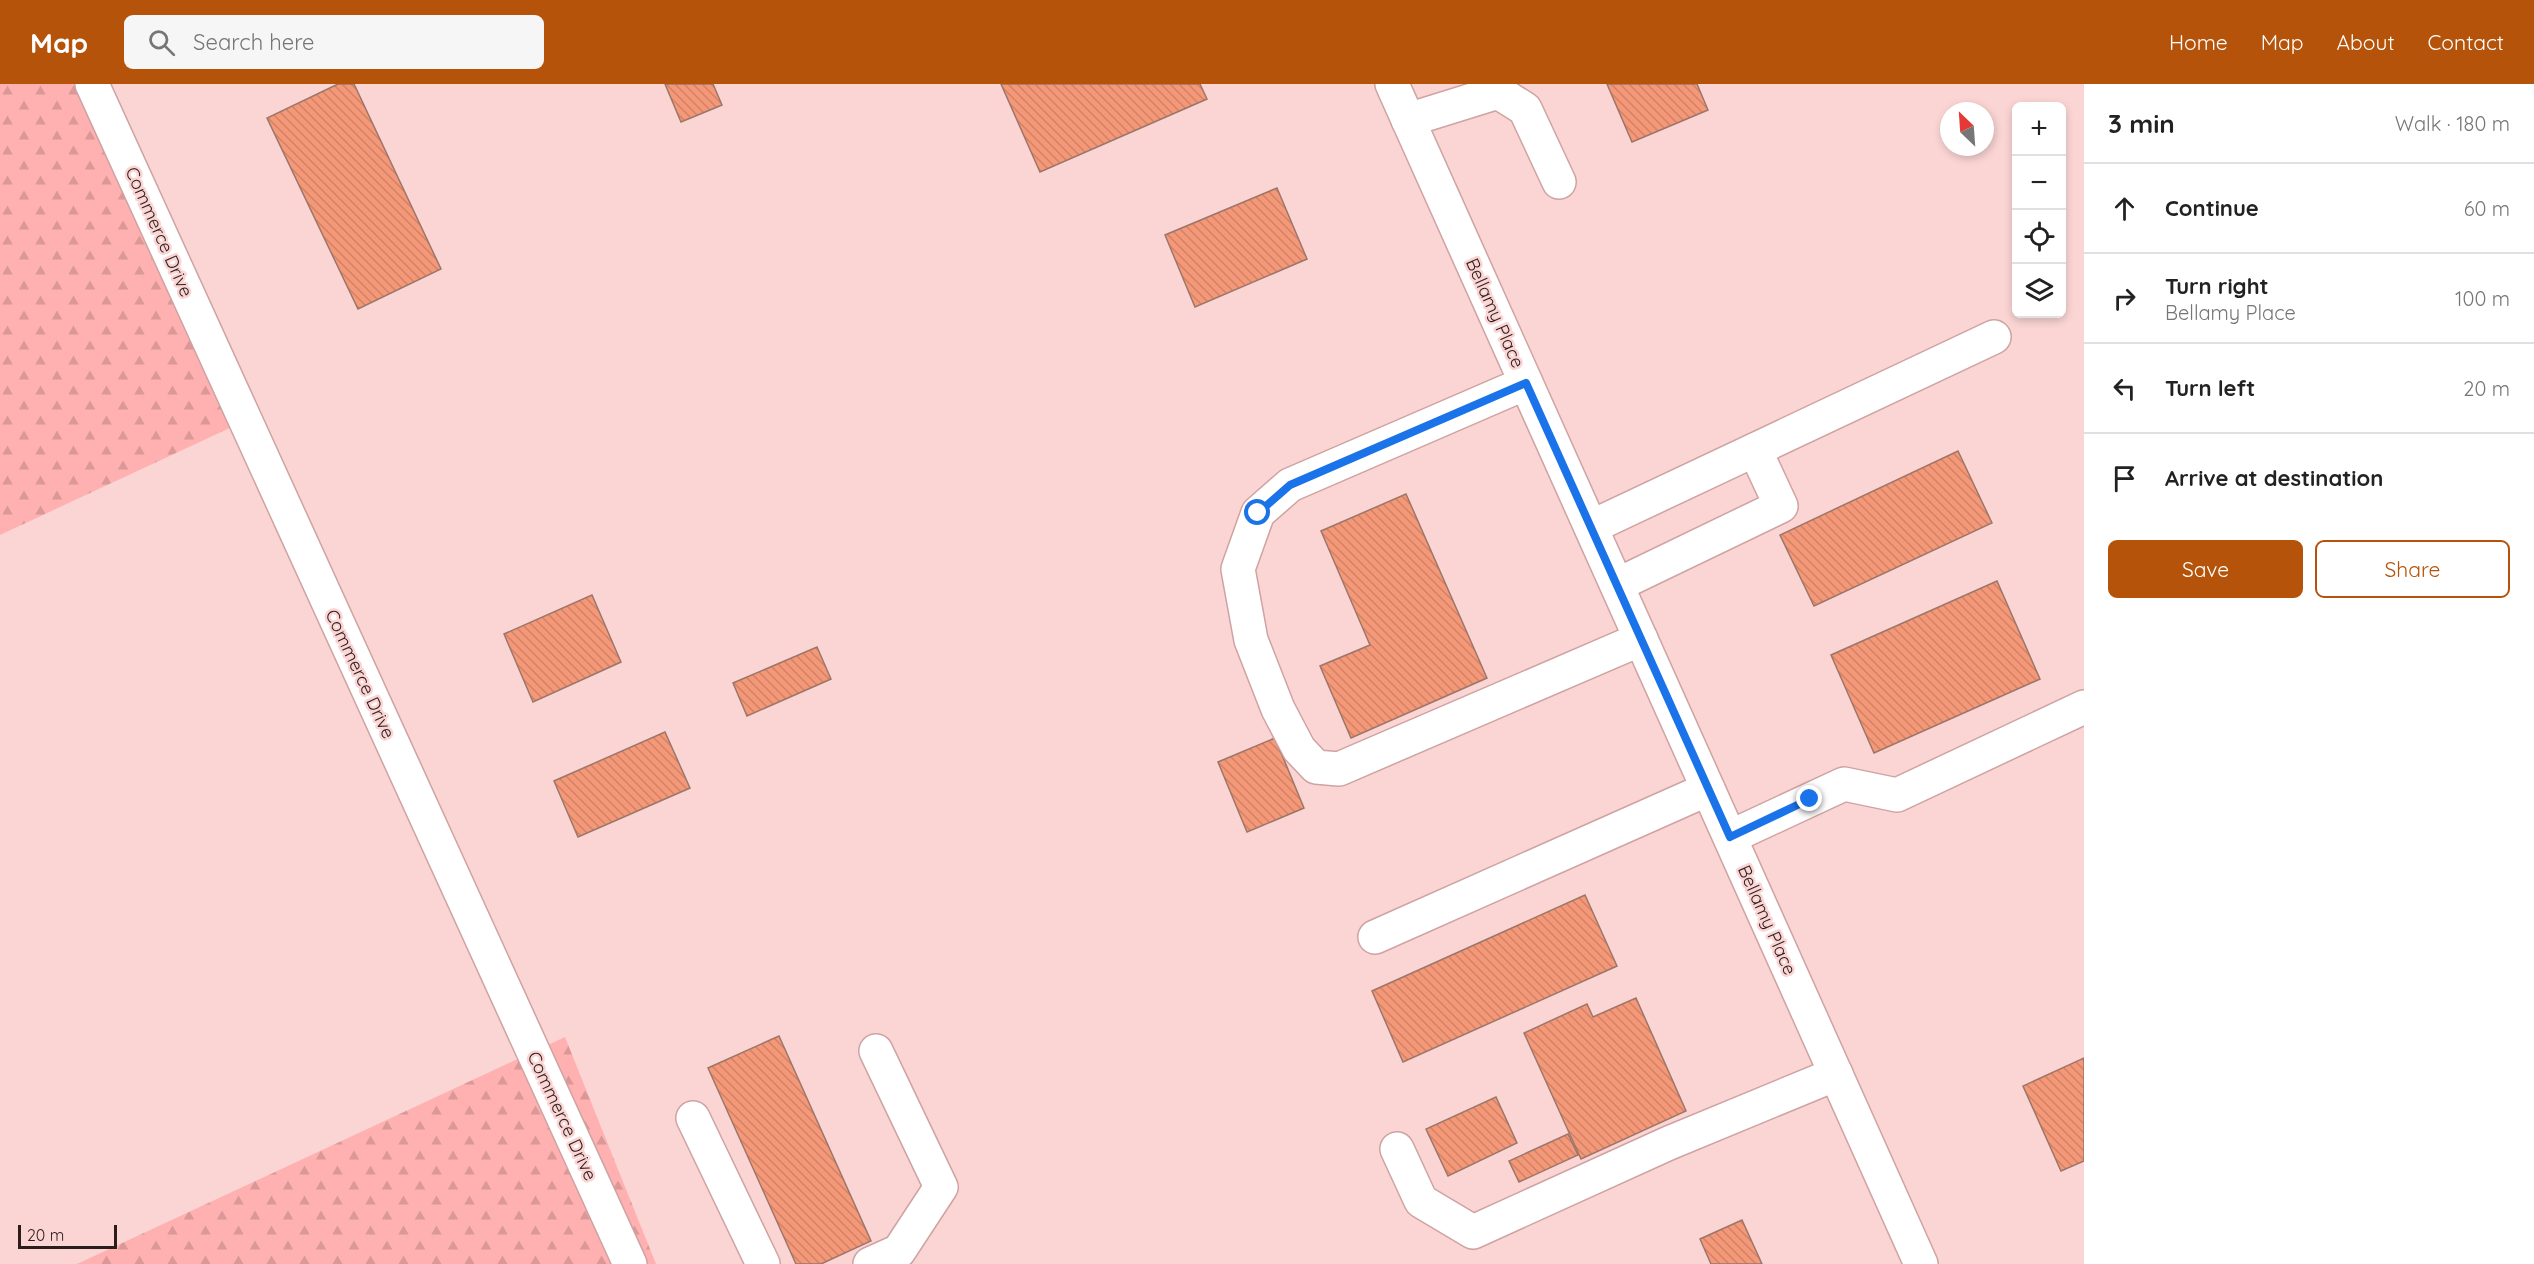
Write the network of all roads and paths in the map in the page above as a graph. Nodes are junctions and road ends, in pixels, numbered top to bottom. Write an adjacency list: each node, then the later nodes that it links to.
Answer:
1 (92, 84): 19 (street, Commerce Drive)
2 (1392, 84): 3 (street, Bellamy Place)
3 (1408, 120): 4 (street); 6 (street, Bellamy Place)
4 (1559, 182)
5 (1994, 337): 7 (street)
6 (1526, 383): 8 (street, Bellamy Place); 10 (street)
7 (1755, 450): 8 (street); 9 (street)
8 (1591, 527): 9 (street, Bellamy Place)
9 (1617, 585): 10 (street, Bellamy Place)
10 (1641, 639): 12 (street, Bellamy Place)
11 (2084, 707): 13 (street)
12 (1708, 789): 13 (street, Bellamy Place); 14 (street)
13 (1730, 837): 16 (street, Bellamy Place)
14 (1375, 937)
15 (876, 1051): 21 (street)
16 (1836, 1074): 18 (street); 22 (street, Bellamy Place)
17 (693, 1118): 20 (street)
18 (1396, 1149)
19 (630, 1264)
20 (763, 1264)
21 (870, 1264)
22 (1921, 1264)

